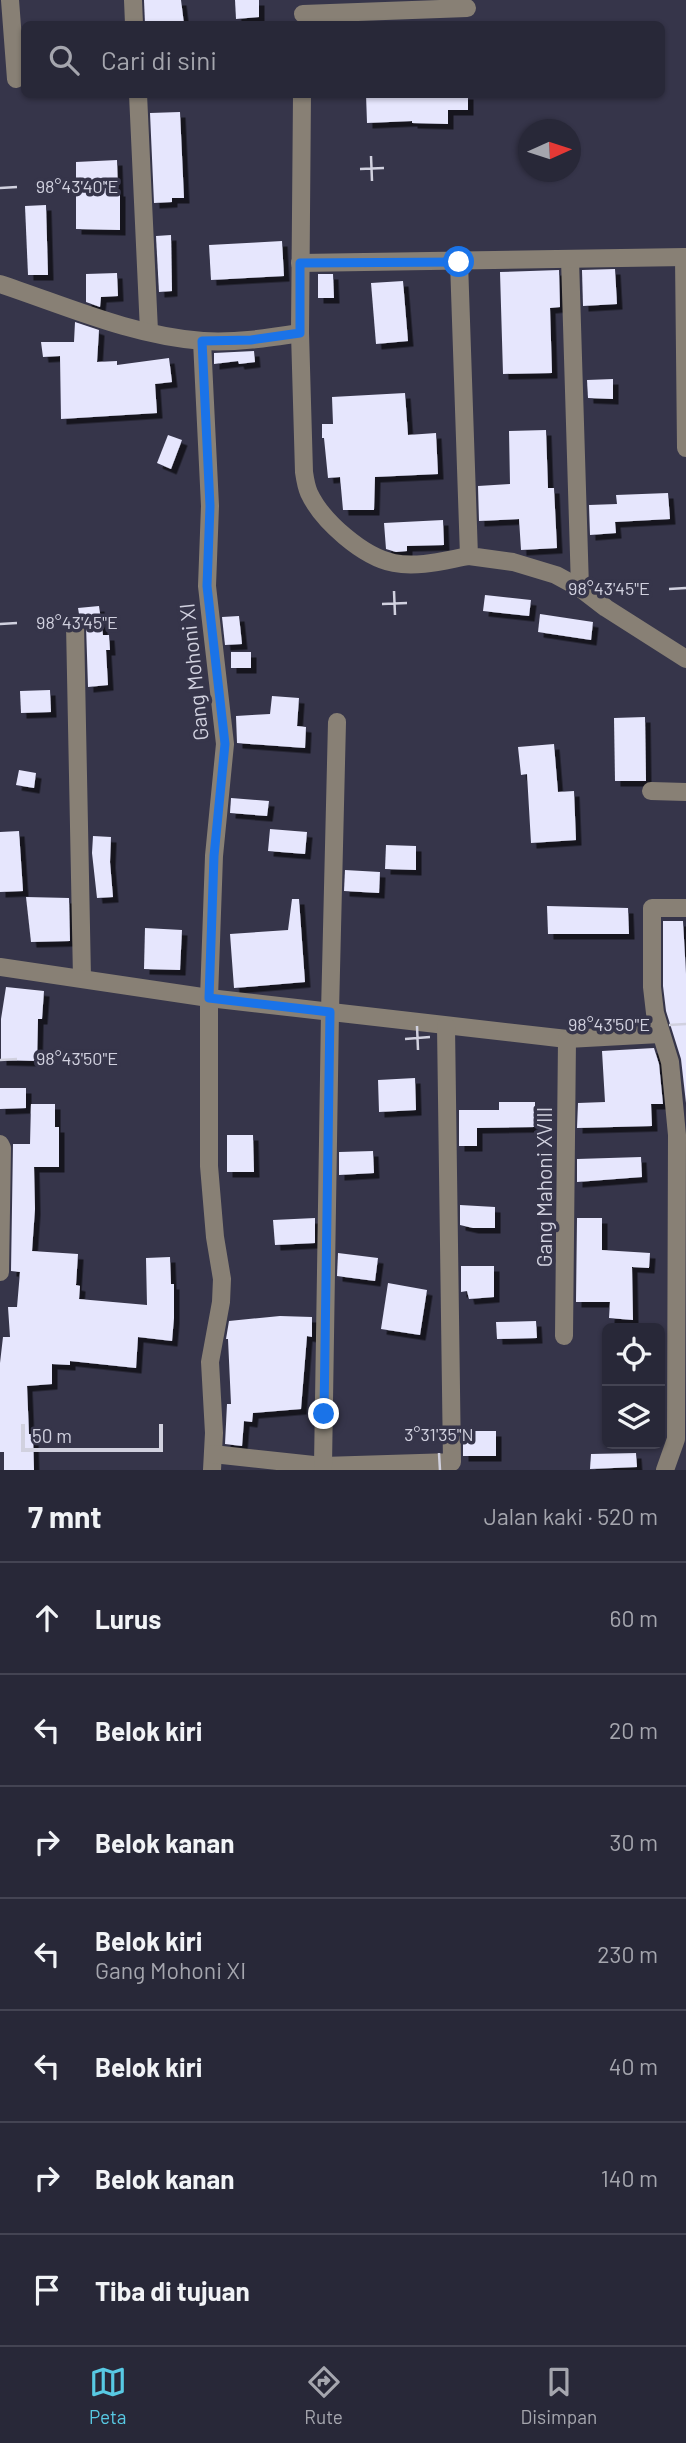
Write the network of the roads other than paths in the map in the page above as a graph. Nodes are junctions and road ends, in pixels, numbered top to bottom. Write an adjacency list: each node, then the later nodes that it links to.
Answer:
1 (10, 0): 6 (street)
2 (133, 0): 5 (street)
3 (467, 8): 4 (street)
4 (303, 13)
5 (134, 21)
6 (16, 79)
7 (138, 98): 14 (street)
8 (302, 98): 12 (street)
9 (685, 257): 10 (street); 17 (street)
10 (570, 259): 11 (street); 19 (street)
11 (459, 262): 12 (street); 18 (street)
12 (300, 263): 15 (street)
13 (0, 284): 14 (street)
14 (149, 331): 16 (street)
15 (300, 333): 16 (street); 18 (street)
16 (202, 341): 28 (street, Gang Mohoni XI)
17 (686, 448)
18 (469, 556): 19 (street)
19 (580, 588): 21 (street)
20 (75, 624): 27 (street)
21 (686, 659)
22 (337, 722): 29 (street)
23 (651, 791): 24 (street)
24 (686, 792)
25 (686, 908): 31 (street)
26 (0, 967): 27 (street)
27 (82, 978): 28 (street)
28 (209, 998): 29 (street); 39 (street, Gang Mohoni XI)
29 (330, 1012): 30 (street); 40 (street)
30 (446, 1026): 32 (street); 40 (street)
31 (660, 1034): 32 (street); 33 (street)
32 (567, 1039): 37 (street, Gang Mahoni XVIII)
33 (681, 1134): 36 (street)
34 (0, 1144): 35 (street)
35 (0, 1272)
36 (681, 1314): 38 (street)
37 (564, 1336)
38 (680, 1447): 41 (street)
39 (213, 1462): 40 (street)
40 (323, 1466)
41 (664, 1470)

